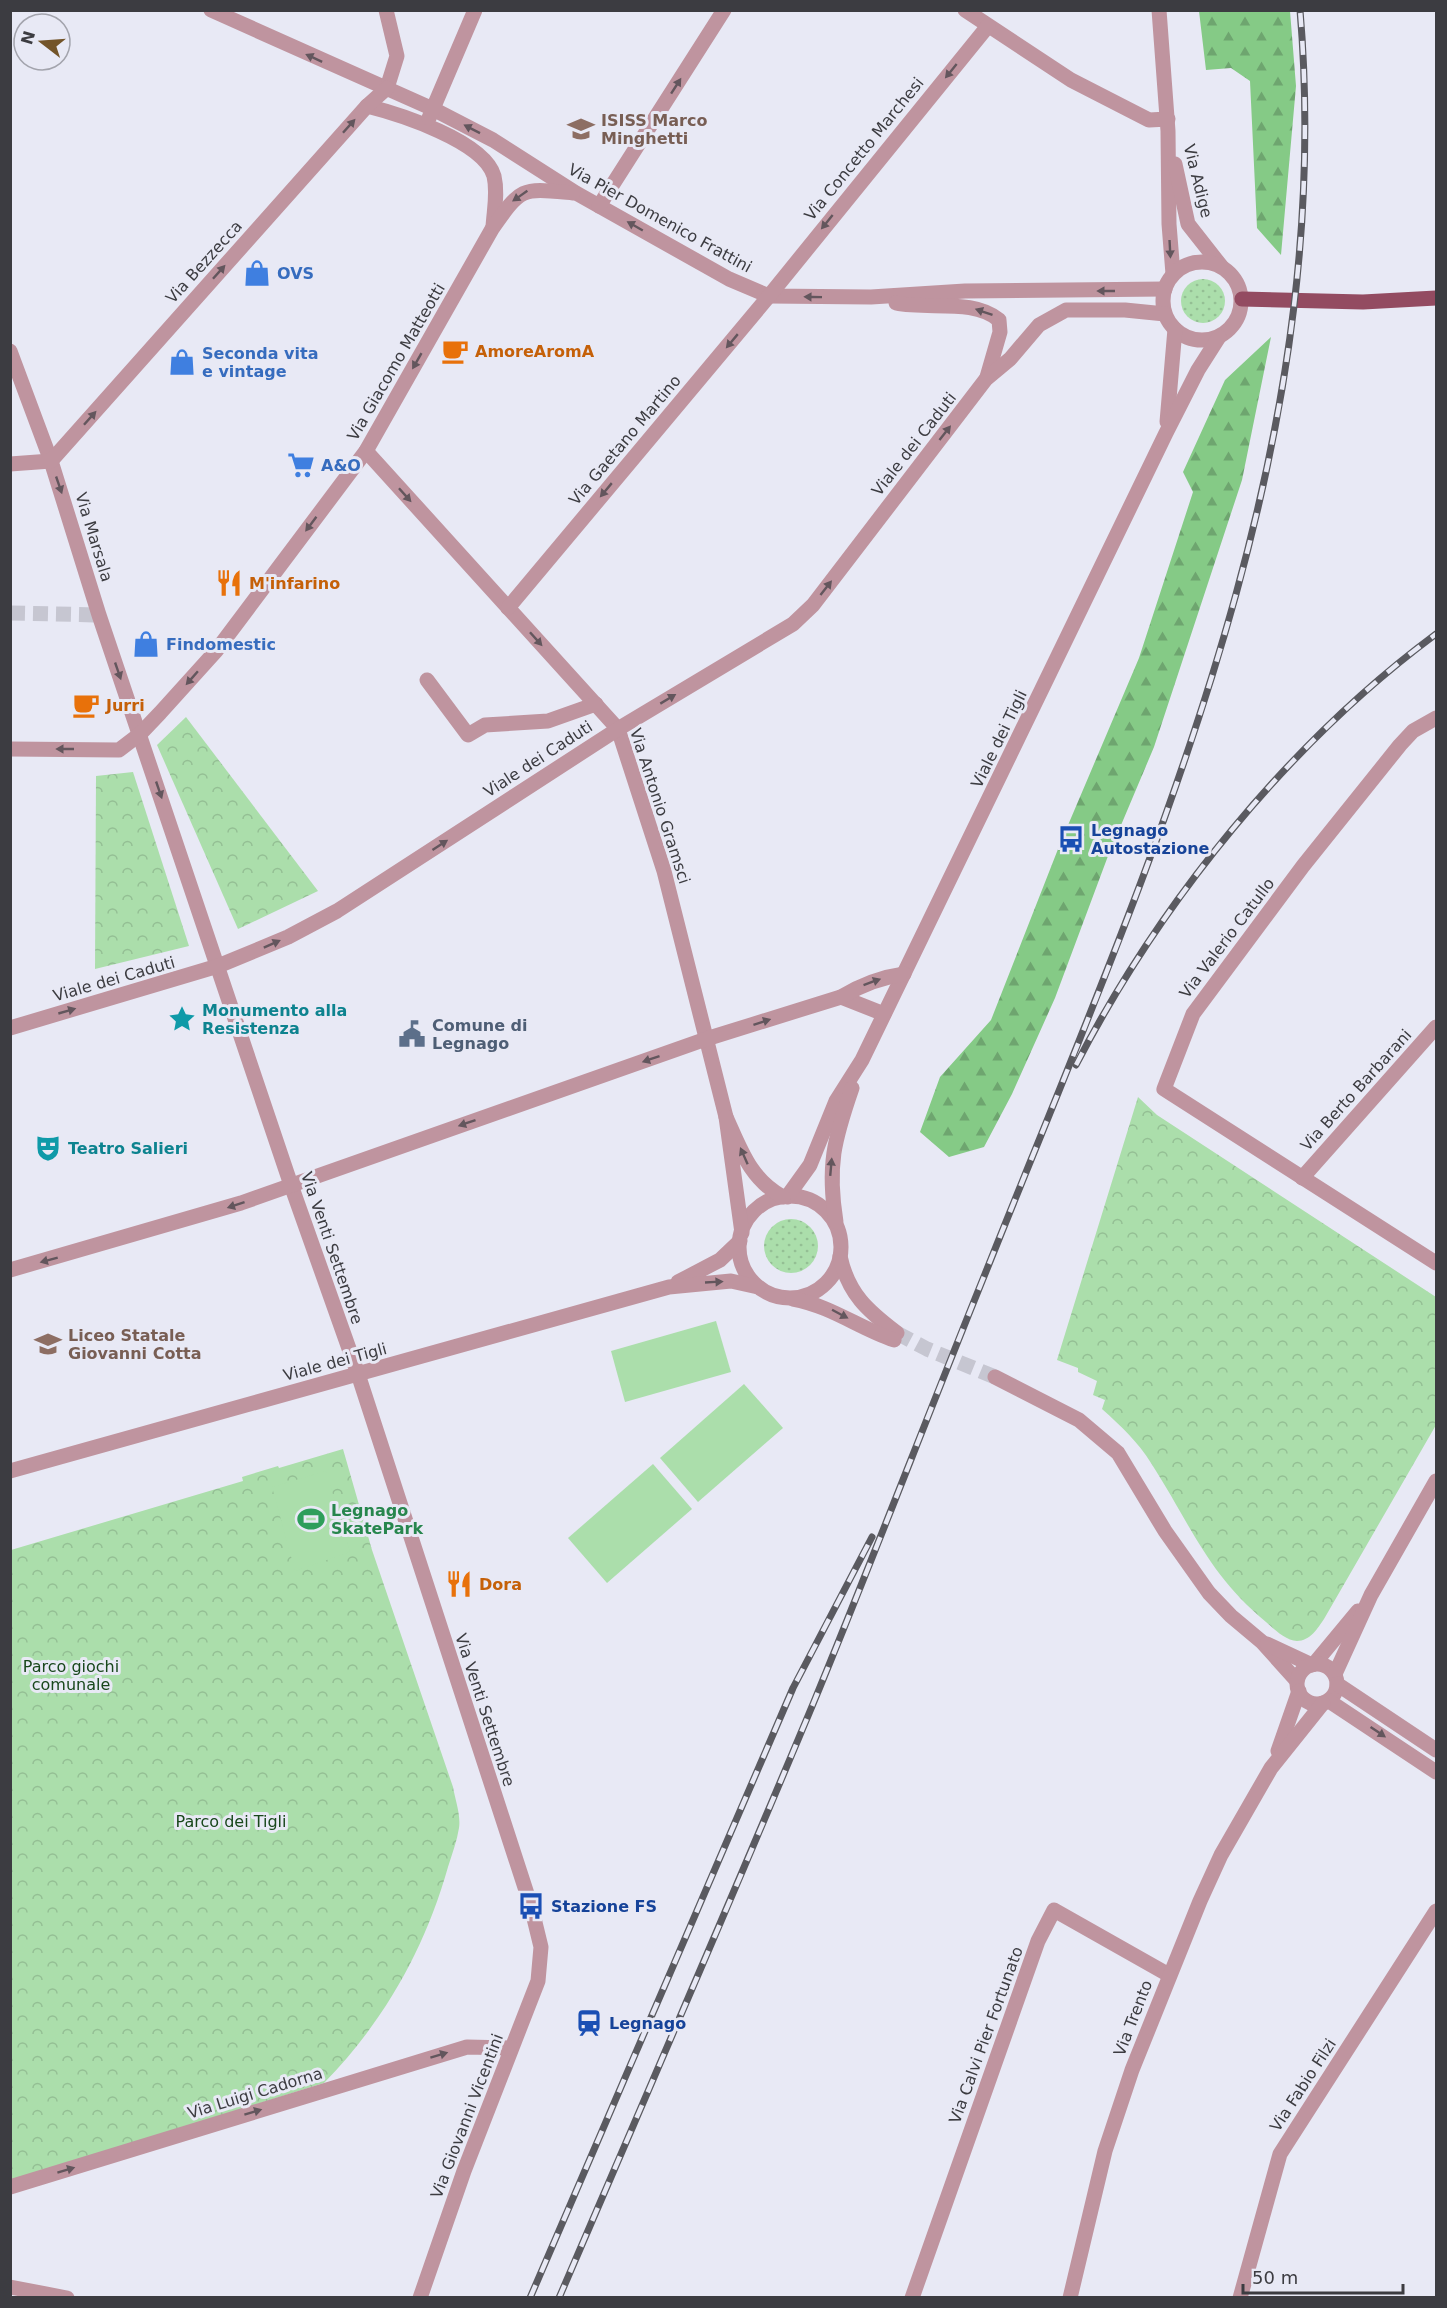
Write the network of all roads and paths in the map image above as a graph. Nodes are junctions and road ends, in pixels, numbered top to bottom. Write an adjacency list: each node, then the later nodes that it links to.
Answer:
1 (211, 10): 8 (street, Via Pier Domenico Frattini, one-way to 1)
2 (386, 10): 8 (street)
3 (475, 10): 10 (street)
4 (724, 10): 14 (street, one-way to 4)
5 (965, 10): 7 (street)
6 (1160, 10): 11 (street, Via Adige)
7 (988, 26): 11 (street); 19 (street, Via Concetto Marchesi, one-way to 19)
8 (387, 88): 9 (street, Via Bezzecca); 10 (street, Via Pier Domenico Frattini)
9 (367, 106): 12 (street); 30 (street, Via Bezzecca, one-way to 9)
10 (433, 109): 12 (street); 13 (street, Via Pier Domenico Frattini, one-way to 10)
11 (1168, 125): 16 (street, Via Adige); 17 (street, Via Adige, one-way to 17)
12 (426, 127): 15 (street)
13 (576, 193): 14 (street, Via Pier Domenico Frattini); 15 (street, Via Giacomo Matteotti, one-way to 15)
14 (599, 206): 19 (street, Via Pier Domenico Frattini, one-way to 14)
15 (492, 229): 29 (street, Via Giacomo Matteotti, one-way to 29)
16 (1221, 266): 17 (street); 22 (street)
17 (1173, 274): 18 (street)
18 (1165, 289): 20 (street, Via Pier Domenico Frattini, one-way to 20); 23 (street)
19 (769, 296): 20 (street, Via Pier Domenico Frattini, one-way to 19); 32 (street, Via Gaetano Martino, one-way to 32)
20 (871, 297): 27 (street, Viale dei Caduti, one-way to 20)
21 (1437, 298): 22 (main road)
22 (1242, 299): 25 (street)
23 (1165, 314): 24 (street); 27 (street, Viale dei Caduti)
24 (1175, 329): 25 (street); 28 (street, Viale dei Tigli)
25 (1219, 337): 28 (street, Viale dei Tigli)
26 (10, 351): 30 (street, Via Marsala)
27 (986, 379): 36 (street, Viale dei Caduti, one-way to 27)
28 (1166, 433): 40 (street, Viale dei Tigli)
29 (366, 451): 32 (street, Via Antonio Gramsci, one-way to 32); 37 (street, Via Giacomo Matteotti, one-way to 37)
30 (51, 461): 31 (street); 37 (street, Via Marsala, one-way to 37)
31 (10, 464)
32 (508, 608): 34 (street, Via Antonio Gramsci, one-way to 34)
33 (427, 680): 34 (street)
34 (596, 704): 36 (street, Via Antonio Gramsci)
35 (1437, 718): 48 (street, Via Valerio Catullo)
36 (618, 729): 39 (street, Viale dei Caduti, one-way to 36); 45 (street, Via Antonio Gramsci)
37 (140, 734): 38 (street, Via Giacomo Matteotti, one-way to 38); 39 (street, Via Venti Settembre, one-way to 39)
38 (10, 749)
39 (218, 966): 44 (street, Viale dei Caduti, one-way to 39); 49 (street, Via Venti Settembre)
40 (904, 974): 41 (street, one-way to 40); 42 (street, Viale dei Tigli)
41 (842, 997): 42 (street); 45 (street, one-way to 41)
42 (884, 1014): 46 (street, Viale dei Tigli)
43 (1437, 1027): 48 (street, Via Berto Barbarani)
44 (10, 1028)
45 (706, 1039): 47 (street, Via Antonio Gramsci); 49 (street, one-way to 49)
46 (862, 1060): 50 (street, Viale dei Tigli); 51 (street, Viale dei Tigli, one-way to 46)
47 (726, 1117): 50 (street, Via Antonio Gramsci, one-way to 47); 52 (street, Via Antonio Gramsci)
48 (1302, 1178): 54 (street, Via Valerio Catullo)
49 (291, 1185): 55 (street, one-way to 55); 59 (street, Via Venti Settembre)
50 (785, 1197): 51 (street); 52 (street, Viale dei Tigli)
51 (836, 1225): 53 (street, Viale dei Tigli)
52 (741, 1237): 56 (street, Viale dei Tigli); 57 (street)
53 (840, 1256): 58 (street); 58 (street, Viale dei Tigli, one-way to 53)
54 (1437, 1263)
55 (10, 1270)
56 (669, 1287): 57 (street, Viale dei Tigli, one-way to 57); 59 (street, Viale dei Tigli)
57 (758, 1287): 58 (street, Viale dei Tigli)
58 (784, 1298)
59 (358, 1374): 61 (street, Viale dei Tigli); 75 (street, Via Venti Settembre)
60 (995, 1377): 64 (street)
61 (10, 1471)
62 (1437, 1482): 63 (street)
63 (1371, 1594): 65 (street); 66 (street)
64 (1262, 1642): 65 (street); 67 (street)
65 (1313, 1664): 66 (street); 67 (street)
66 (1336, 1679): 68 (street); 69 (street)
67 (1298, 1686): 68 (street); 72 (street, Via Trento)
68 (1326, 1702): 71 (street, one-way to 71); 72 (street, Via Trento)
69 (1423, 1741): 70 (street); 71 (street)
70 (1437, 1750)
71 (1412, 1756): 73 (street)
72 (1271, 1768): 76 (street, Via Trento)
73 (1437, 1772)
74 (1437, 1911): 84 (street, Via Fabio Filzi)
75 (541, 1947): 77 (street, Via Giovanni Vicentini)
76 (1169, 1975): 82 (street, Via Calvi Pier Fortunato); 83 (street, Via Trento)
77 (511, 2048): 78 (street, Via Luigi Cadorna, one-way to 77); 81 (street, Via Giovanni Vicentini)
78 (10, 2187)
79 (10, 2287): 80 (street)
80 (67, 2298)
81 (420, 2298)
82 (912, 2298)
83 (1070, 2298)
84 (1240, 2298)

